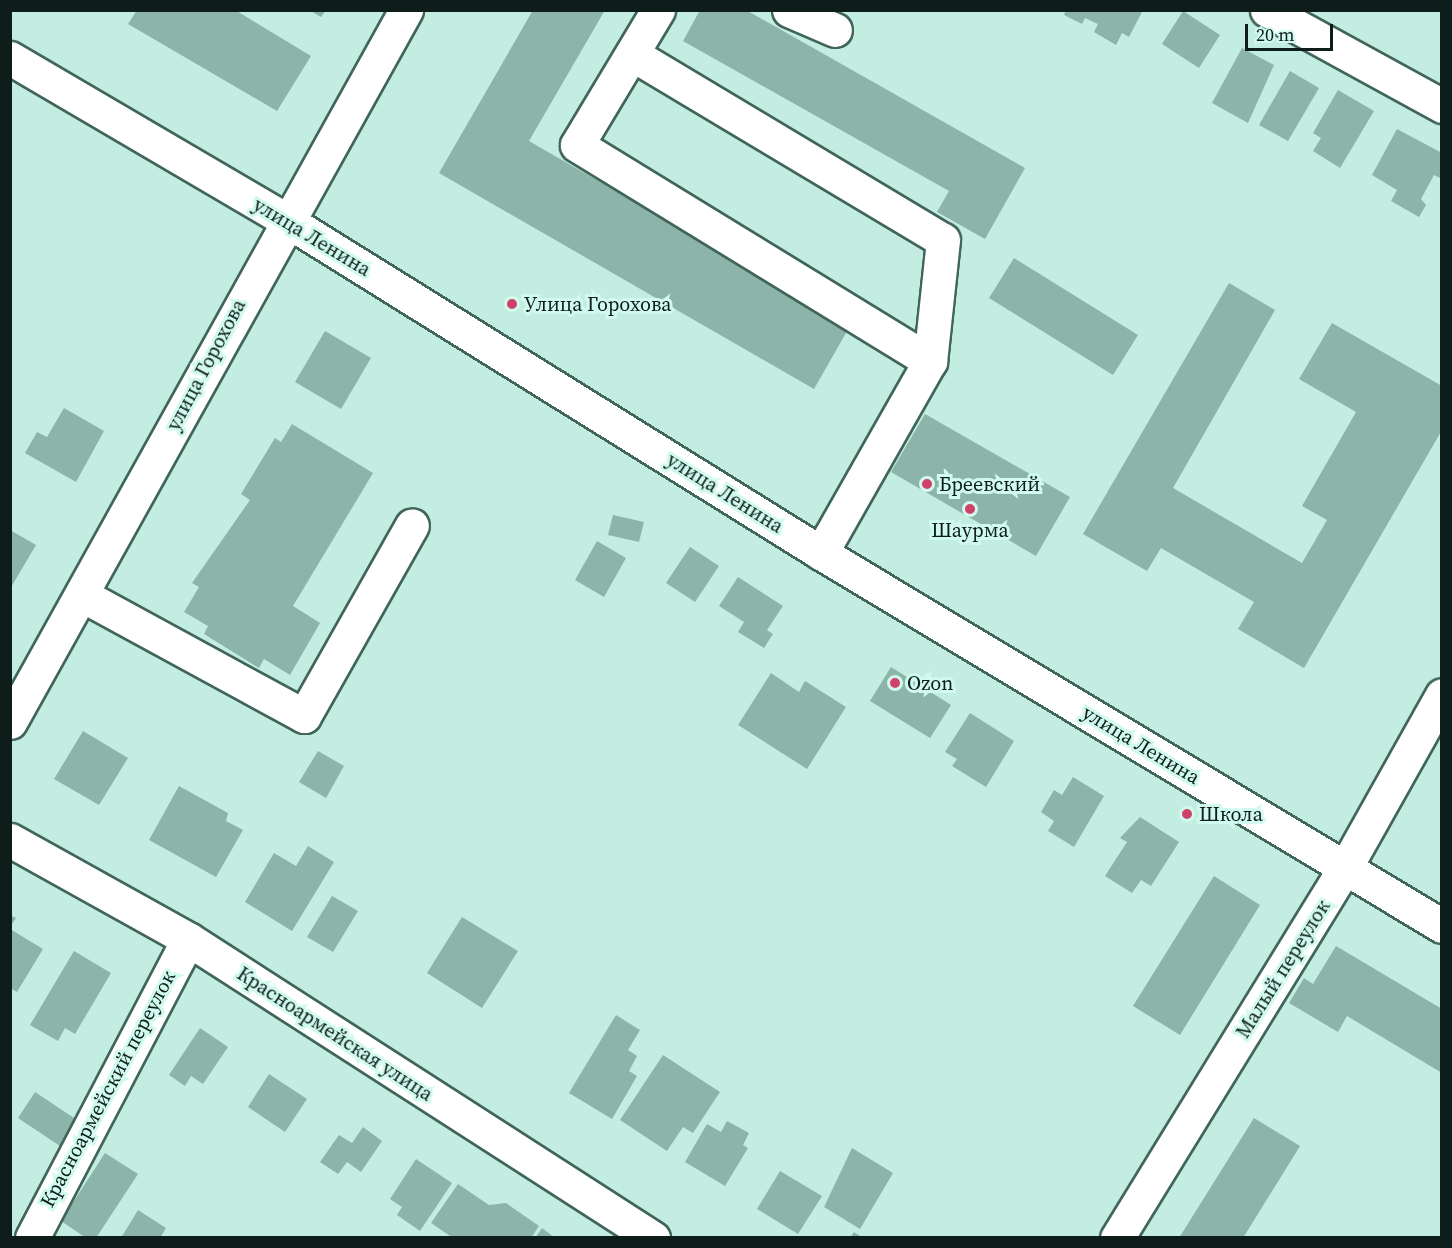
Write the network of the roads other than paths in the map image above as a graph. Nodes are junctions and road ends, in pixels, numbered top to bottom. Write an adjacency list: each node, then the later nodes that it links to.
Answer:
1 (406, 10): 9 (street, улица Горохова)
2 (658, 10): 6 (street)
3 (789, 10): 5 (street)
4 (1267, 10): 8 (street)
5 (835, 30)
6 (632, 54): 10 (street); 10 (street)
7 (10, 58): 9 (street, улица Ленина)
8 (1442, 106)
9 (285, 220): 12 (street, улица Ленина); 13 (street, улица Горохова)
10 (930, 361): 12 (street)
11 (412, 525): 13 (street)
12 (821, 553): 17 (street, улица Ленина)
13 (82, 595): 15 (street, улица Горохова)
14 (1442, 695): 17 (street, Малый переулок)
15 (10, 723)
16 (10, 840): 19 (street, Красноармейская улица)
17 (1345, 868): 18 (street, улица Ленина); 22 (street, Малый переулок)
18 (1442, 926)
19 (188, 939): 20 (street, Красноармейский переулок); 21 (street, Красноармейская улица)
20 (32, 1238)
21 (653, 1238)
22 (1117, 1238)

